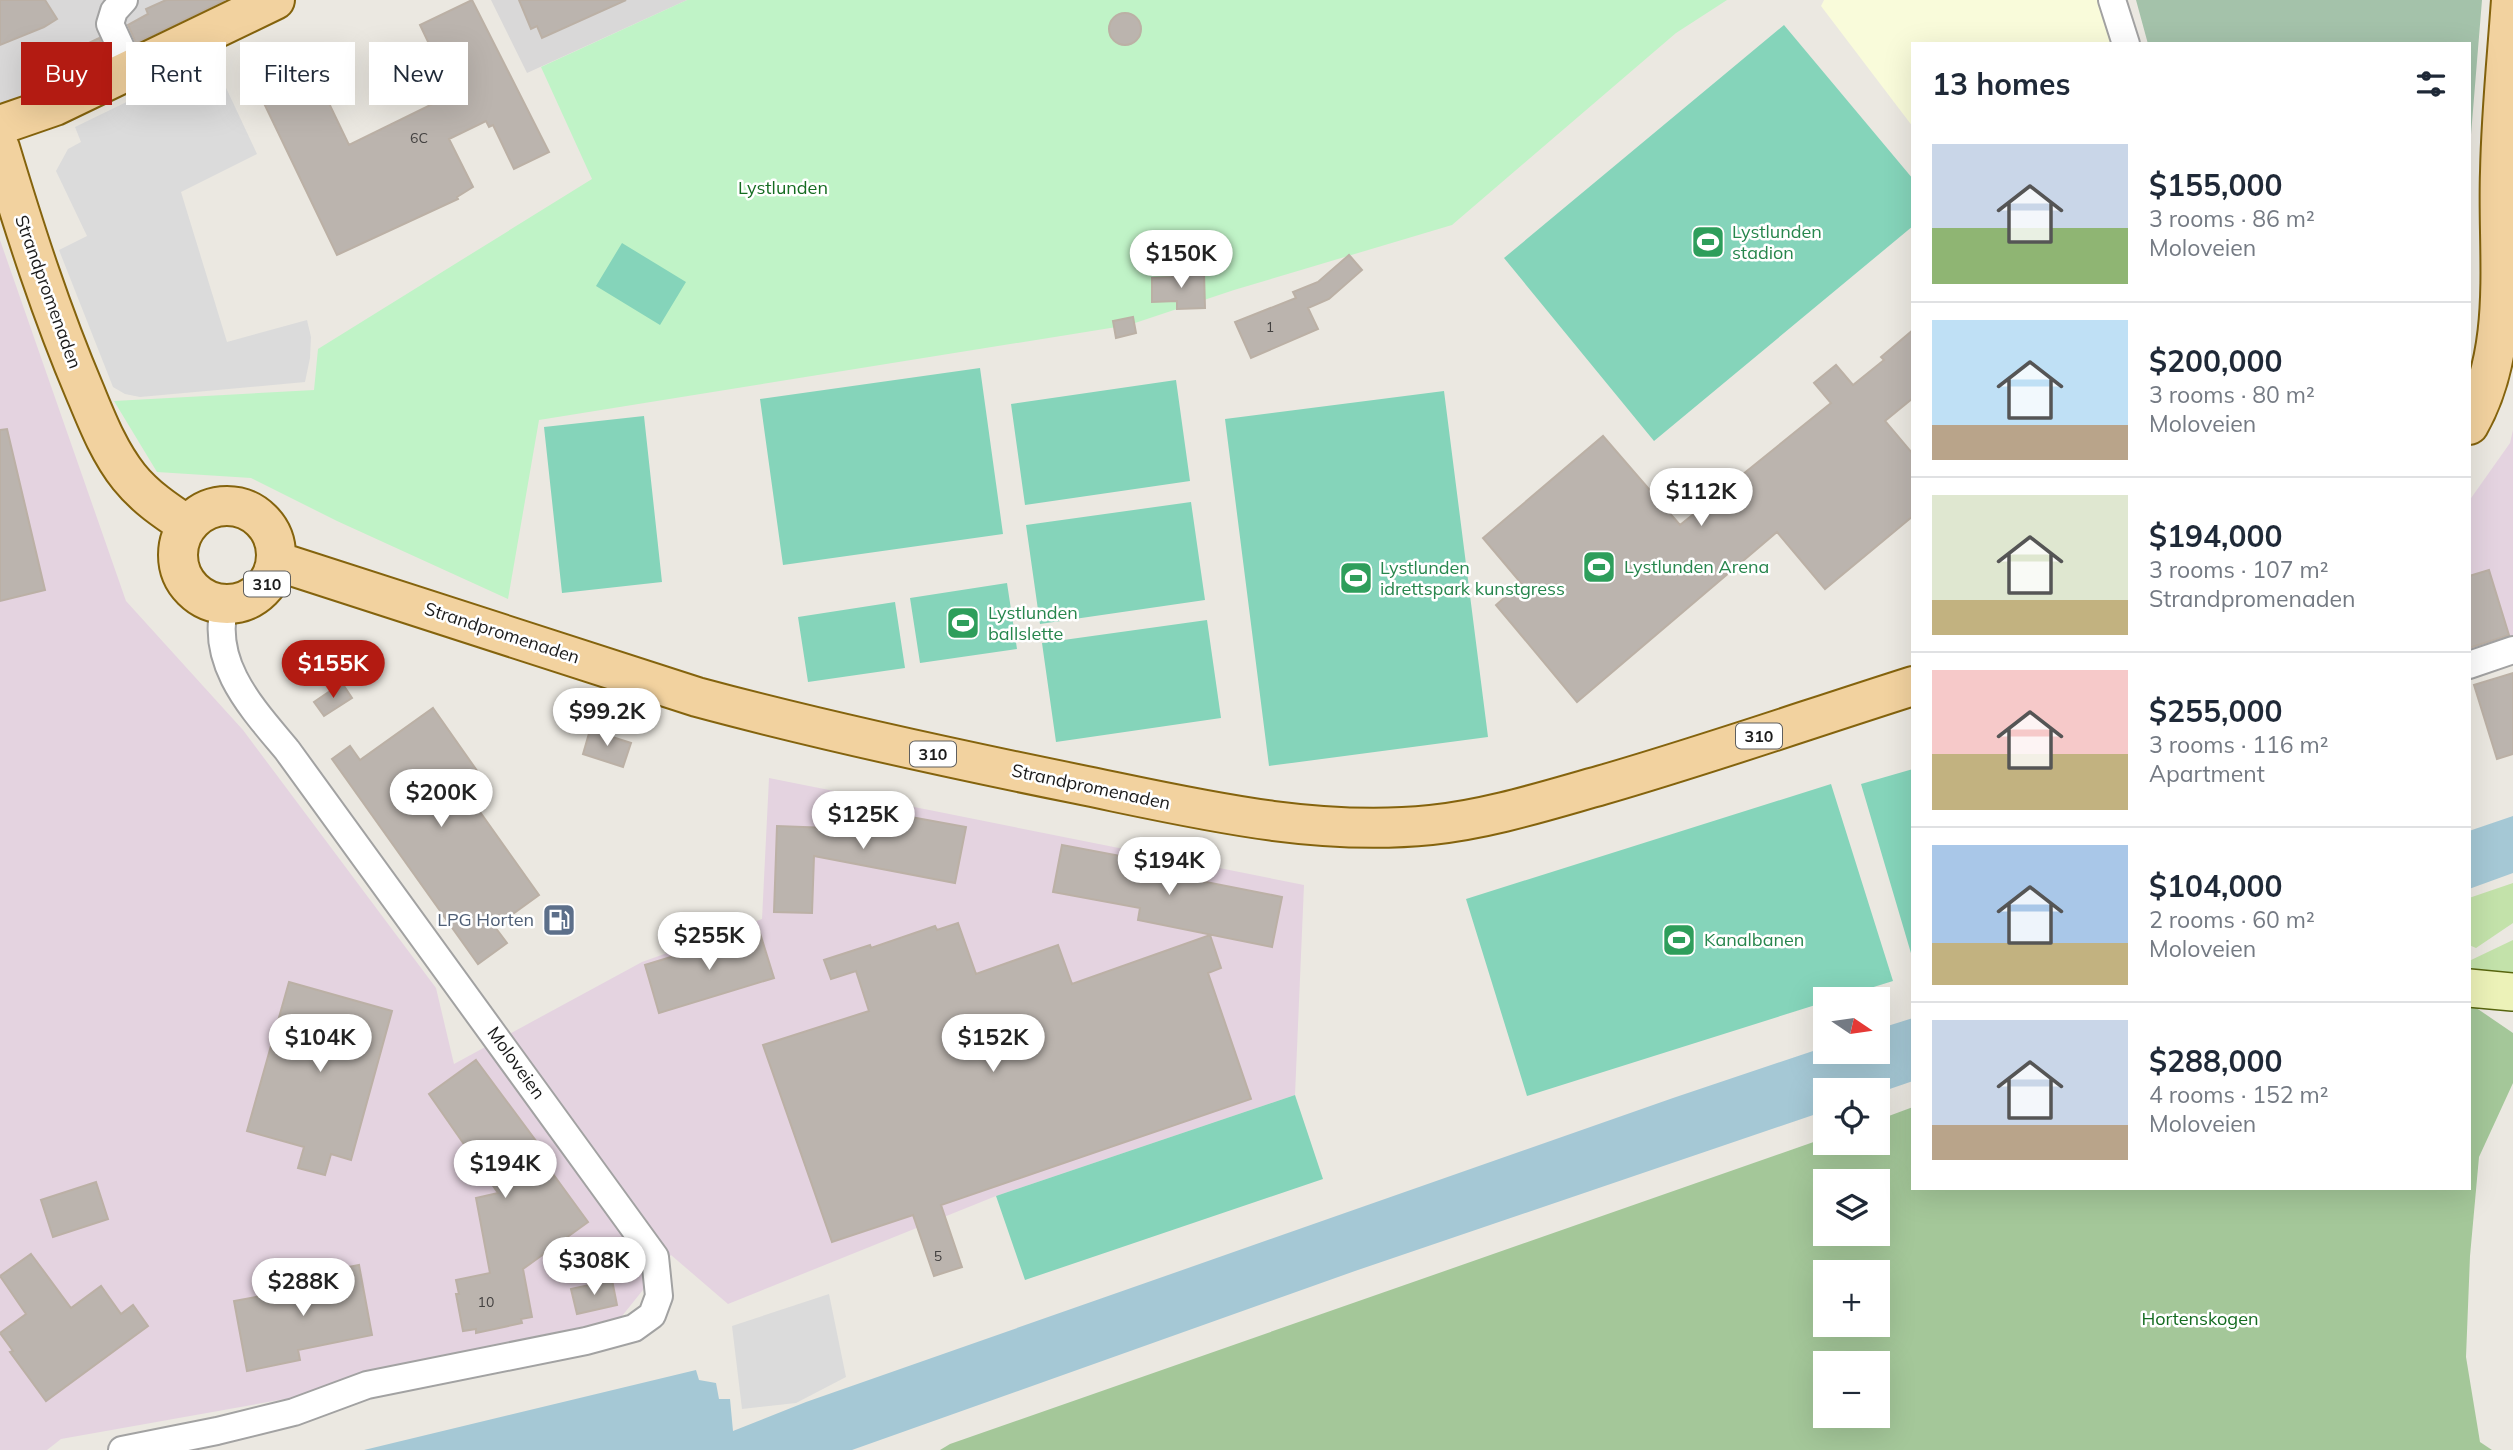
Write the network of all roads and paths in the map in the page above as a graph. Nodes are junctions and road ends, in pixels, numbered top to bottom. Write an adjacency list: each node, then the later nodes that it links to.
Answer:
1 (124, 0): 7 (street)
2 (275, 0): 5 (main road)
3 (2112, 0): 6 (street)
4 (2511, 0): 11 (main road)
5 (189, 42)
6 (2125, 42)
7 (126, 59)
8 (126, 72): 9 (main road)
9 (0, 125)
10 (0, 148): 14 (main road, Strandpromenaden)
11 (2500, 173): 12 (main road); 13 (main road)
12 (2471, 360)
13 (2471, 420)
14 (187, 526): 15 (main road, 310); 16 (main road, 310)
15 (276, 561): 16 (main road, 310); 19 (main road, Strandpromenaden / 310)
16 (225, 604): 22 (street, Moloveien)
17 (2513, 650): 18 (street)
18 (2471, 664)
19 (1911, 687)
20 (2471, 988): 21 (main road)
21 (2513, 992)
22 (122, 1450)

